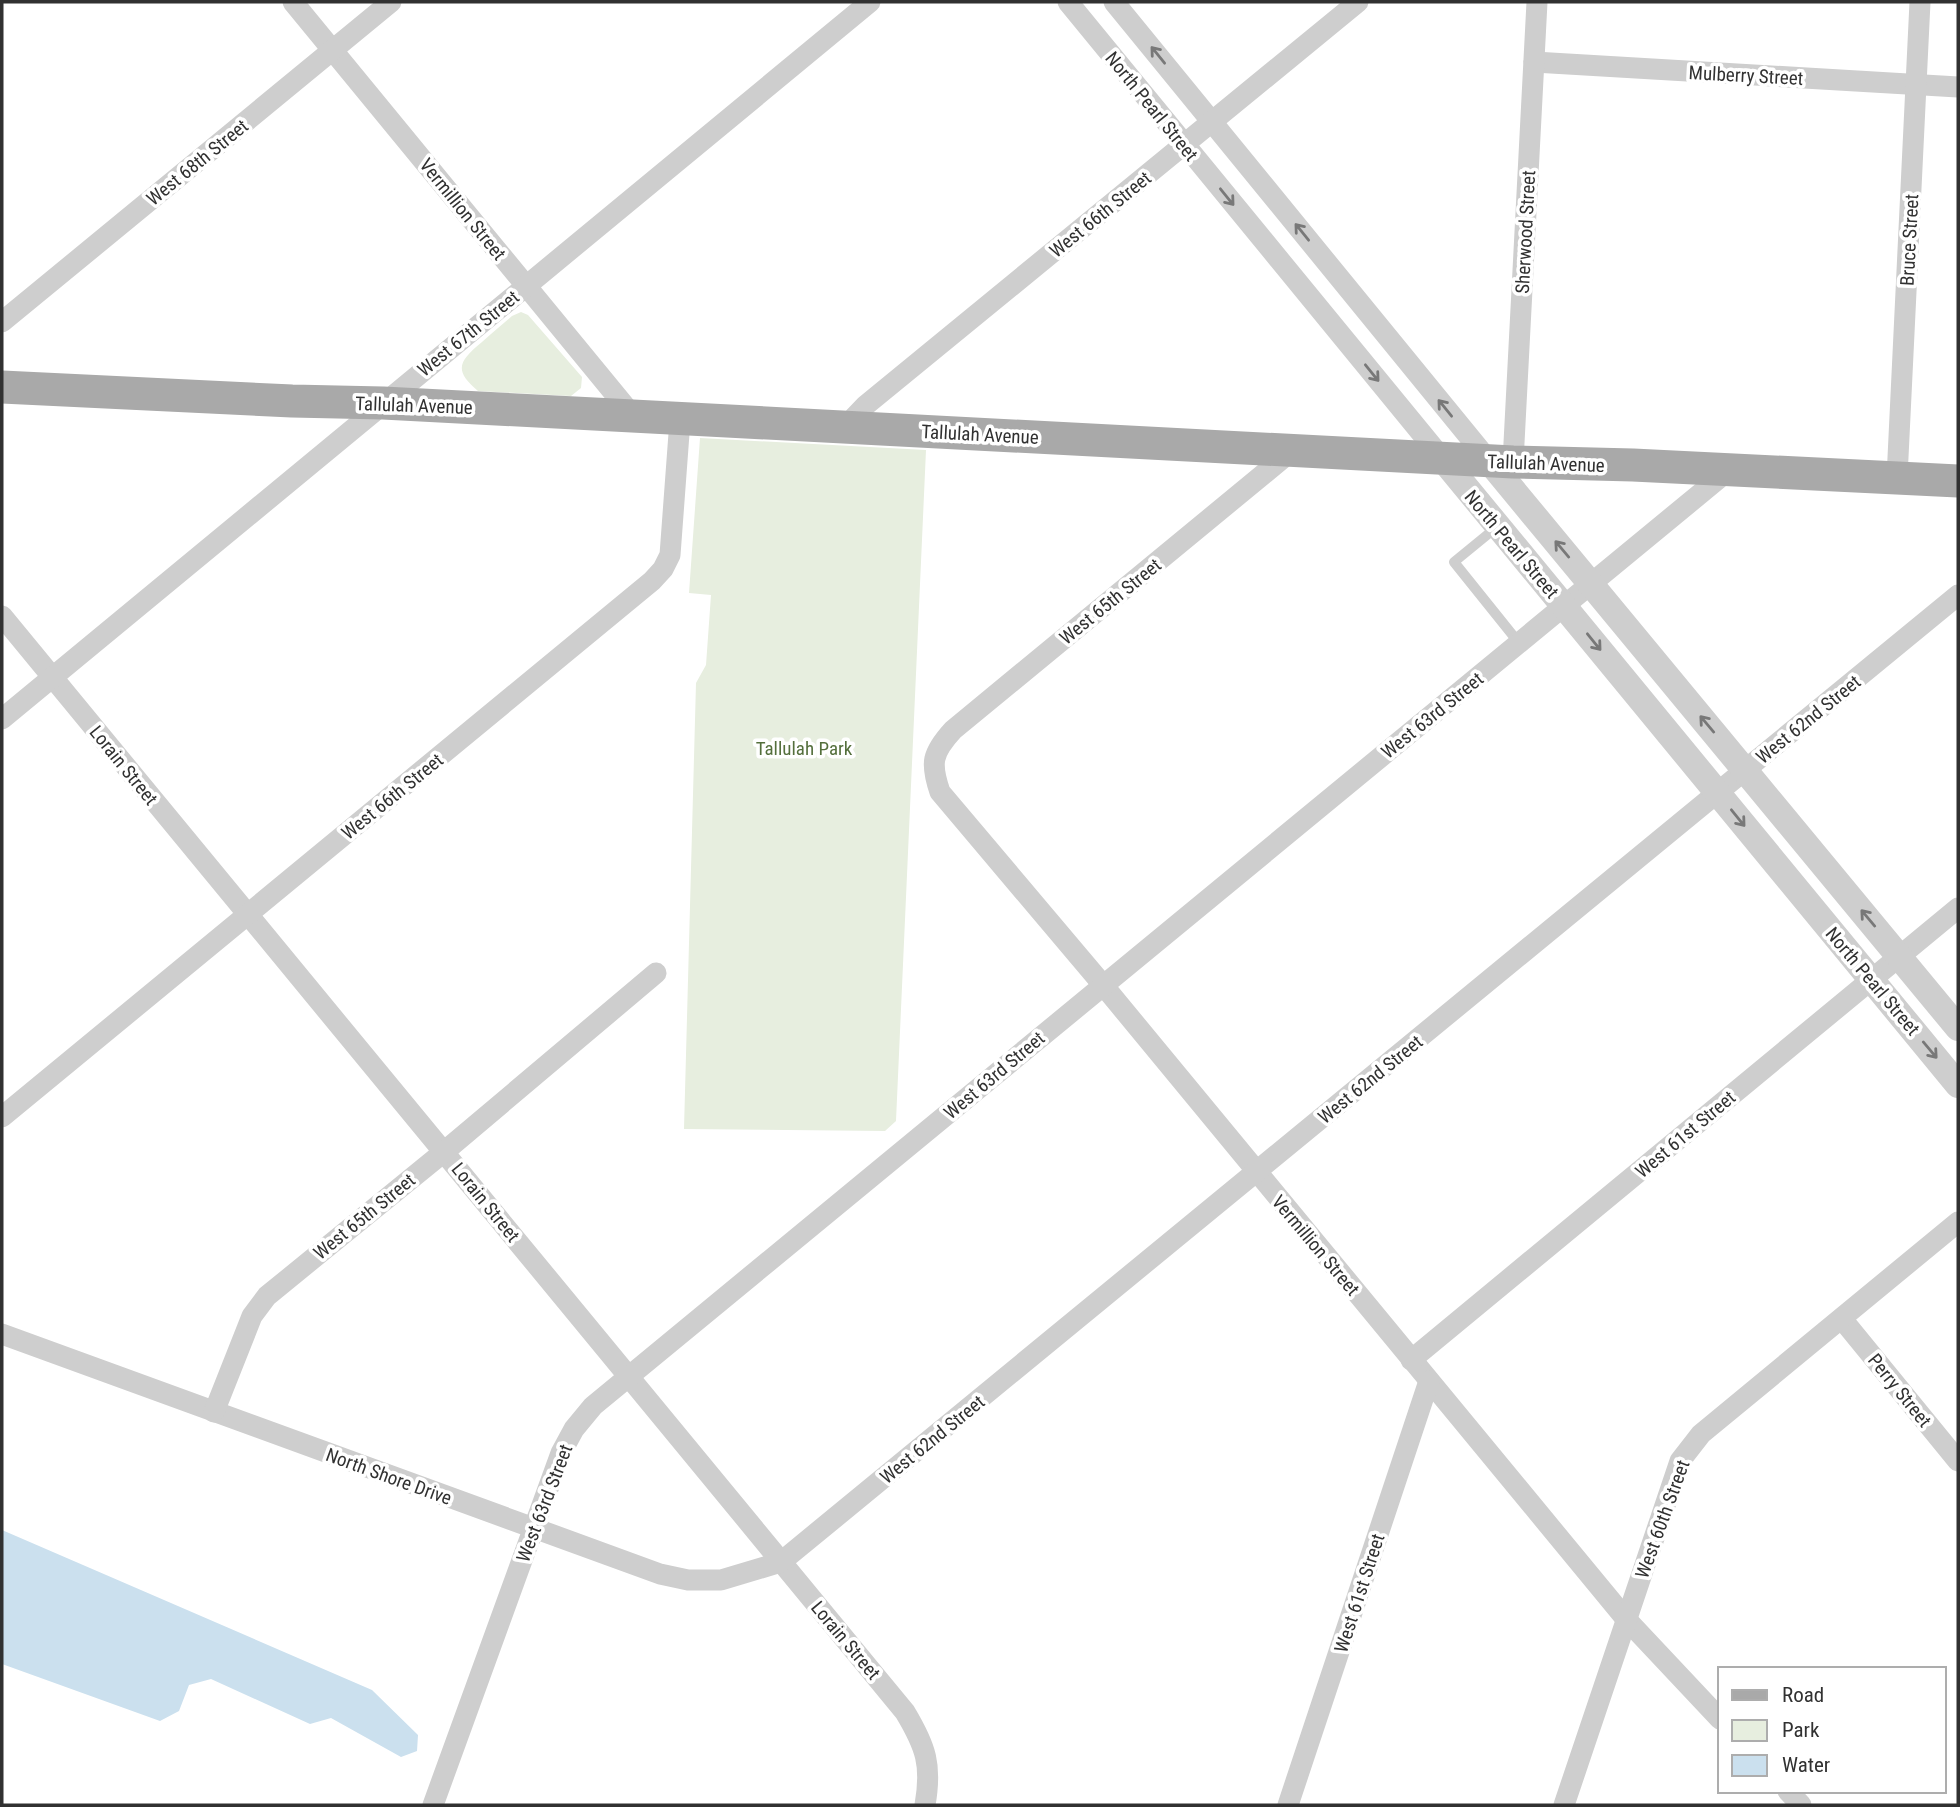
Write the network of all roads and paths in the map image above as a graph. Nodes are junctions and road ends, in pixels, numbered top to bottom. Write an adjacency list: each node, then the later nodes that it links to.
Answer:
1 (293, 2): 9 (street, Vermillion Street)
2 (391, 2): 9 (street, West 68th Street)
3 (870, 2): 15 (street, West 67th Street)
4 (1068, 2): 14 (street, North Pearl Street)
5 (1114, 2): 13 (street, North Pearl Street, one-way to 5)
6 (1358, 2): 13 (street, West 66th Street)
7 (1537, 2): 10 (street, Sherwood Street)
8 (1920, 2): 11 (street, Bruce Street)
9 (333, 50): 15 (street, Vermillion Street); 16 (street, West 68th Street)
10 (1534, 62): 11 (street, Mulberry Street); 24 (street, Sherwood Street)
11 (1916, 85): 12 (street, Mulberry Street); 26 (street, Bruce Street)
12 (1958, 87)
13 (1212, 121): 14 (street, West 66th Street); 24 (street, North Pearl Street, one-way to 13)
14 (1184, 145): 21 (street, West 66th Street); 23 (street, North Pearl Street, one-way to 23)
15 (526, 286): 18 (street, West 67th Street); 19 (street, Vermillion Street)
16 (2, 322)
17 (2, 387): 18 (main road, Tallulah Avenue)
18 (383, 403): 19 (main road, Tallulah Avenue); 34 (street, West 67th Street)
19 (633, 416): 20 (main road, Tallulah Avenue)
20 (680, 419): 21 (main road, Tallulah Avenue); 40 (street, West 66th Street)
21 (844, 428): 22 (main road, Tallulah Avenue)
22 (1294, 449): 23 (main road, Tallulah Avenue); 36 (street, West 65th Street)
23 (1441, 457): 24 (main road, Tallulah Avenue); 28 (street, North Pearl Street)
24 (1501, 462): 25 (main road, Tallulah Avenue); 29 (street, North Pearl Street, one-way to 24)
25 (1729, 470): 26 (main road, Tallulah Avenue); 29 (street, West 63rd Street)
26 (1897, 478): 27 (main road, Tallulah Avenue)
27 (1958, 481)
28 (1498, 526): 31 (street, North Pearl Street); 33 (lane)
29 (1590, 584): 31 (street, West 63rd Street); 37 (street, North Pearl Street, one-way to 29)
30 (1958, 595): 37 (street, West 62nd Street)
31 (1564, 606): 33 (street, West 63rd Street); 38 (street, North Pearl Street, one-way to 38)
32 (2, 616): 34 (street, Lorain Street)
33 (1519, 643): 44 (street, West 63rd Street)
34 (52, 677): 35 (street, West 67th Street); 40 (street, Lorain Street)
35 (2, 719)
36 (933, 759): 44 (street, Vermillion Street)
37 (1745, 771): 38 (street, West 62nd Street); 41 (street, North Pearl Street, one-way to 37)
38 (1718, 793): 43 (street, North Pearl Street, one-way to 43); 49 (street, West 62nd Street)
39 (1958, 908): 41 (street, West 61st Street)
40 (247, 915): 47 (street, West 66th Street); 48 (street, Lorain Street)
41 (1899, 957): 43 (street, West 61st Street); 45 (street, North Pearl Street)
42 (656, 973): 48 (street, West 65th Street)
43 (1872, 980): 46 (street, North Pearl Street, one-way to 46); 53 (street, West 61st Street)
44 (1103, 985): 49 (street, Vermillion Street); 54 (street, West 63rd Street)
45 (1958, 1027)
46 (1958, 1084)
47 (2, 1117)
48 (445, 1151): 54 (street, Lorain Street); 56 (street, West 65th Street)
49 (1256, 1173): 53 (street, Vermillion Street); 59 (street, West 62nd Street)
50 (1958, 1222): 51 (street, West 60th Street)
51 (1842, 1320): 57 (street, Perry Street); 60 (street, West 60th Street)
52 (2, 1334): 56 (street, North Shore Drive)
53 (1412, 1360): 55 (street, Vermillion Street)
54 (629, 1377): 58 (street, West 63rd Street); 59 (street, Lorain Street)
55 (1429, 1381): 60 (street, Vermillion Street); 64 (street, West 61st Street)
56 (214, 1412): 58 (street, North Shore Drive)
57 (1958, 1461)
58 (532, 1529): 59 (street, North Shore Drive); 62 (street, West 63rd Street)
59 (781, 1562): 63 (street, Lorain Street)
60 (1626, 1619): 61 (street, Vermillion Street); 65 (street, West 60th Street)
61 (1718, 1717)
62 (433, 1805)
63 (925, 1805)
64 (1289, 1805)
65 (1564, 1805)

